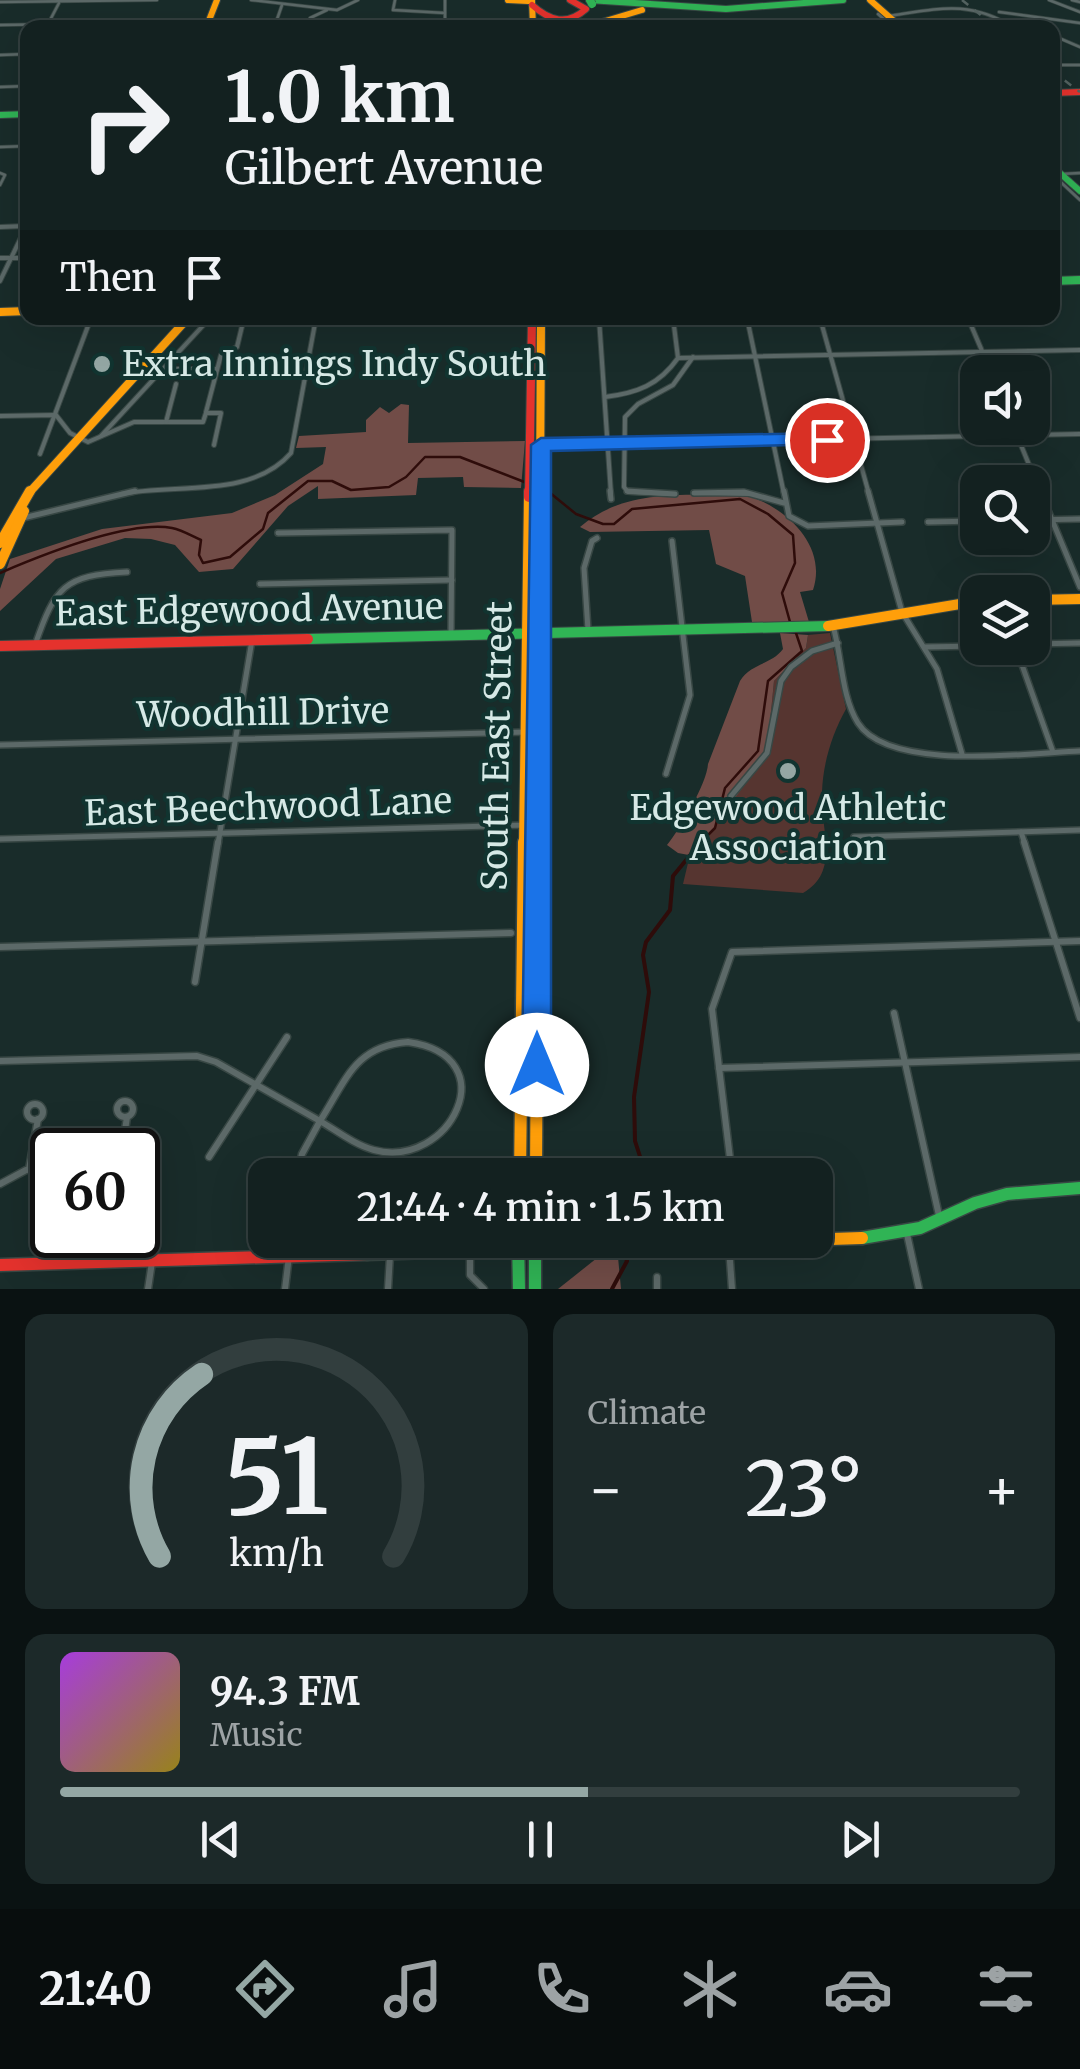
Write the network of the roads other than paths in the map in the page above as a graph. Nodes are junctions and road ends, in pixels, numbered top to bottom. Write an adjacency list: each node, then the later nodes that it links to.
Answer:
1 (157, 0): 11 (street)
2 (252, 0): 16 (street)
3 (358, 0): 17 (street)
4 (395, 0): 24 (street)
5 (446, 0): 24 (street)
6 (508, 0): 14 (main road)
7 (570, 0): 14 (main road)
8 (843, 0): 18 (main road)
9 (1048, 0): 23 (street)
10 (1072, 0): 15 (street)
11 (60, 1): 13 (street)
12 (593, 1): 18 (main road)
13 (0, 2)
14 (530, 2)
15 (1080, 2)
16 (282, 5): 19 (street); 26 (street)
17 (350, 6): 19 (street); 20 (street)
18 (726, 9): 28 (main road)
19 (326, 10): 25 (street)
20 (356, 10)
21 (883, 12): 22 (street)
22 (996, 12): 29 (street); 30 (street)
23 (1080, 12)
24 (445, 13): 27 (street)
25 (310, 18)
26 (277, 20)
27 (446, 20)
28 (607, 20)
29 (1006, 20)
30 (1057, 20)
31 (1066, 38): 32 (street)
32 (1060, 40): 33 (street)
33 (1080, 47)
34 (2, 173): 36 (street)
35 (1066, 178): 37 (street)
36 (0, 185)
37 (1080, 200)
38 (20, 238): 40 (street)
39 (0, 258): 40 (street)
40 (11, 258): 41 (street); 42 (street)
41 (20, 258)
42 (0, 281)
43 (88, 325): 67 (street)
44 (182, 325): 73 (main road)
45 (203, 325): 62 (street)
46 (242, 325): 63 (street)
47 (315, 325): 87 (street)
48 (532, 325): 80 (main road, South East Street)
49 (541, 325): 80 (main road, South East Street)
50 (600, 325): 65 (street)
51 (674, 325): 61 (street)
52 (748, 325): 59 (street)
53 (822, 325): 57 (street)
54 (971, 325): 56 (street)
55 (1080, 350): 56 (street)
56 (982, 352): 57 (street); 58 (street)
57 (830, 354): 59 (street); 74 (street)
58 (983, 355)
59 (755, 356): 60 (street); 76 (street)
60 (694, 357): 61 (street); 77 (street)
61 (678, 358): 65 (street)
62 (162, 369): 63 (street); 75 (street)
63 (217, 369): 66 (street)
64 (176, 384): 69 (street)
65 (605, 397): 78 (street)
66 (206, 413): 69 (street); 79 (street)
67 (54, 414): 68 (street); 73 (street); 82 (street)
68 (0, 416)
69 (166, 422): 75 (street)
70 (1080, 434): 71 (street)
71 (1050, 435)
72 (960, 437): 74 (street)
73 (77, 438): 75 (street); 87 (main road)
74 (854, 439): 76 (street); 93 (street)
75 (98, 440)
76 (772, 440): 77 (street); 86 (street)
77 (623, 443): 78 (street); 84 (street)
78 (609, 444): 80 (street); 85 (street)
79 (214, 445)
80 (536, 445): 110 (main road, South East Street)
81 (1021, 445): 89 (street)
82 (40, 454)
83 (694, 493): 86 (street)
84 (675, 494)
85 (611, 499)
86 (786, 504): 93 (street)
87 (12, 518): 97 (main road); 98 (main road)
88 (1080, 519): 89 (street)
89 (1052, 520): 102 (street)
90 (960, 521): 92 (street)
91 (902, 522): 93 (street)
92 (928, 522)
93 (878, 523): 106 (street)
94 (278, 534): 100 (street)
95 (597, 538): 109 (street)
96 (672, 541): 108 (street)
97 (0, 543)
98 (0, 563)
99 (126, 572): 116 (street)
100 (453, 580): 101 (street); 111 (street)
101 (260, 584)
102 (1080, 587)
103 (1050, 600): 104 (main road)
104 (1080, 600)
105 (960, 602): 106 (main road, East Edgewood Avenue)
106 (902, 612): 107 (main road, East Edgewood Avenue); 119 (street)
107 (833, 626): 108 (main road, East Edgewood Avenue); 113 (street)
108 (682, 630): 109 (main road, East Edgewood Avenue); 127 (street)
109 (588, 632): 110 (main road, East Edgewood Avenue)
110 (534, 633): 111 (main road, East Edgewood Avenue); 121 (main road, South East Street); 129 (main road, South East Street)
111 (451, 635): 112 (main road, East Edgewood Avenue)
112 (252, 640): 116 (main road, East Edgewood Avenue); 122 (street)
113 (838, 643): 126 (street); 128 (street)
114 (1050, 644): 115 (street)
115 (1080, 644)
116 (35, 645): 117 (main road, East Edgewood Avenue)
117 (0, 646)
118 (960, 646): 119 (street)
119 (926, 647): 126 (street)
120 (1022, 665): 124 (street)
121 (527, 732): 122 (street, Woodhill Drive); 129 (main road, South East Street)
122 (235, 739): 123 (street, Woodhill Drive); 132 (street)
123 (0, 745)
124 (1053, 752): 125 (street); 126 (street)
125 (1080, 752)
126 (962, 754)
127 (666, 774)
128 (731, 796)
129 (532, 825): 132 (street, East Beechwood Lane); 156 (main road, South East Street); 157 (main road, South East Street)
130 (1080, 830): 131 (street)
131 (1021, 832): 133 (street); 137 (street)
132 (219, 833): 134 (street, East Beechwood Lane); 136 (street)
133 (854, 837)
134 (0, 839)
135 (510, 932): 136 (street)
136 (201, 941): 139 (street); 140 (street)
137 (1056, 942): 138 (street); 142 (street); 147 (street)
138 (1080, 942)
139 (0, 947)
140 (195, 982)
141 (894, 1013): 146 (street)
142 (1080, 1018)
143 (288, 1037): 148 (street)
144 (1080, 1057): 146 (street)
145 (0, 1061): 148 (street)
146 (904, 1062): 147 (street); 162 (street)
147 (719, 1068): 158 (street)
148 (256, 1085): 151 (street); 154 (street)
149 (127, 1117): 153 (street)
150 (38, 1119): 152 (street)
151 (320, 1122): 151 (street); 155 (street)
152 (37, 1128)
153 (125, 1128)
154 (209, 1157)
155 (301, 1158)
156 (521, 1158)
157 (536, 1158)
158 (730, 1158)
159 (30, 1169): 160 (street)
160 (0, 1184)
161 (1080, 1188): 162 (main road)
162 (940, 1220): 163 (main road)
163 (907, 1231): 164 (main road); 182 (street)
164 (833, 1240)
165 (289, 1258): 171 (main road); 175 (street)
166 (390, 1258): 176 (street)
167 (470, 1258): 177 (street)
168 (518, 1258): 178 (main road)
169 (535, 1258): 179 (main road)
170 (735, 1258): 181 (street)
171 (152, 1262): 172 (main road); 174 (street)
172 (0, 1265)
173 (656, 1277): 180 (street)
174 (148, 1289)
175 (286, 1289)
176 (388, 1289)
177 (484, 1289)
178 (519, 1289)
179 (535, 1289)
180 (657, 1289)
181 (732, 1289)
182 (918, 1289)

